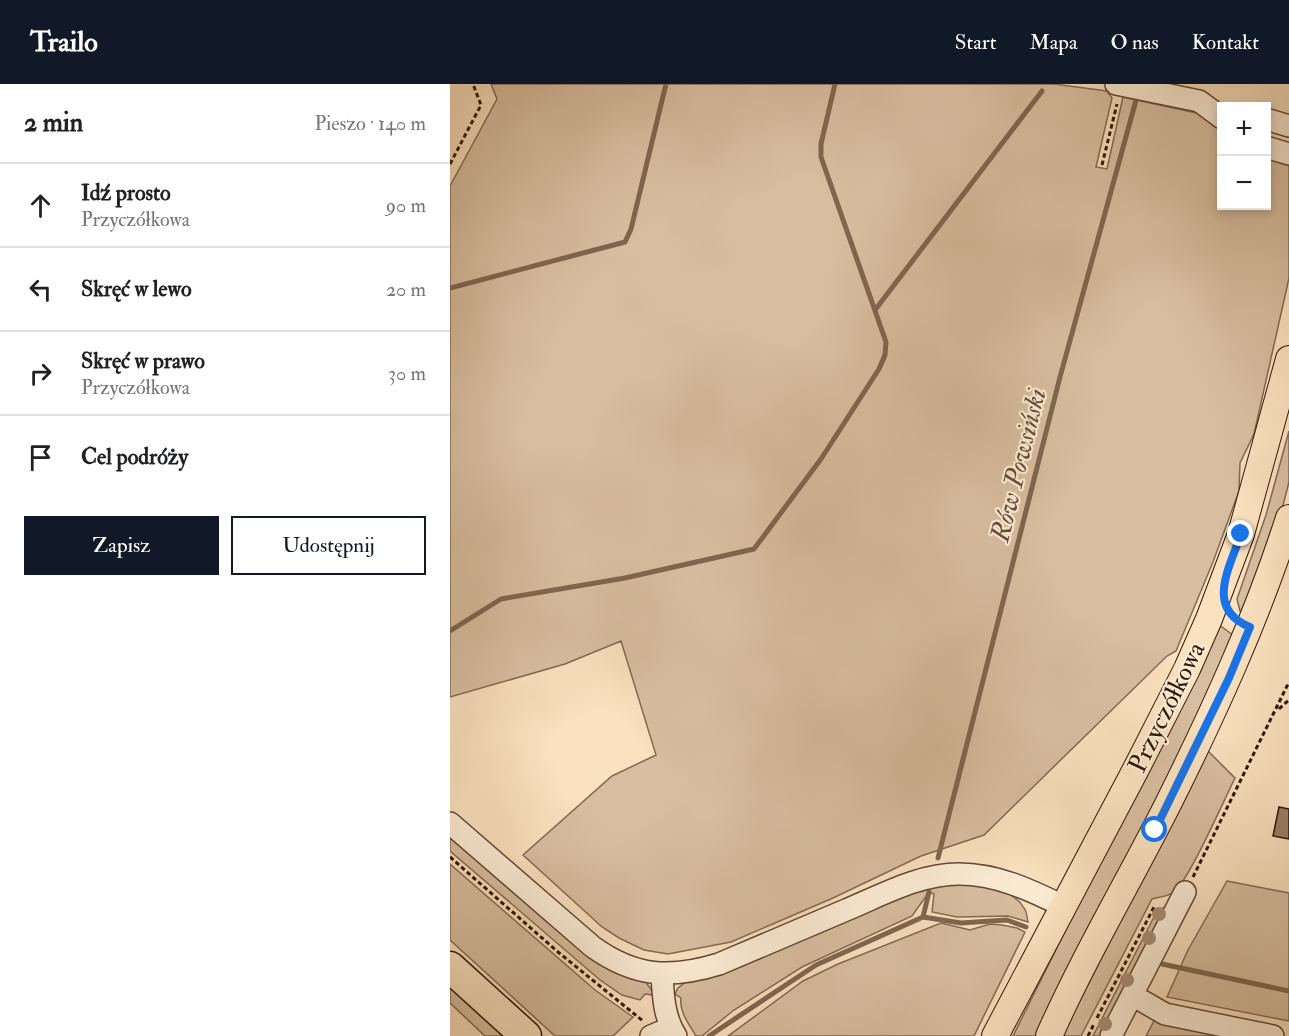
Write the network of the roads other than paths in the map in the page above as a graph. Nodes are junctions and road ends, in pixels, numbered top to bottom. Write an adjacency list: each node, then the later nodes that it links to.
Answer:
1 (1122, 85): 2 (street)
2 (1199, 100): 3 (street); 4 (street)
3 (1217, 106)
4 (1217, 114)
5 (1271, 121): 6 (street)
6 (1289, 126)
7 (1271, 149): 8 (street)
8 (1289, 154)
9 (1289, 359): 11 (main road, Przyczółkowa)
10 (1289, 518): 12 (main road, Przyczółkowa)
11 (1226, 578): 12 (main road); 15 (main road, Przyczółkowa)
12 (1250, 627): 22 (main road, Przyczółkowa)
13 (450, 823): 17 (street)
14 (1185, 892): 18 (street)
15 (1063, 906): 17 (street); 21 (main road, Przyczółkowa)
16 (450, 967): 20 (highway)
17 (662, 974): 19 (street)
18 (1132, 995): 23 (street); 24 (street)
19 (664, 1033)
20 (526, 1036)
21 (995, 1036)
22 (1049, 1036)
23 (1111, 1036)
24 (1273, 1036)

